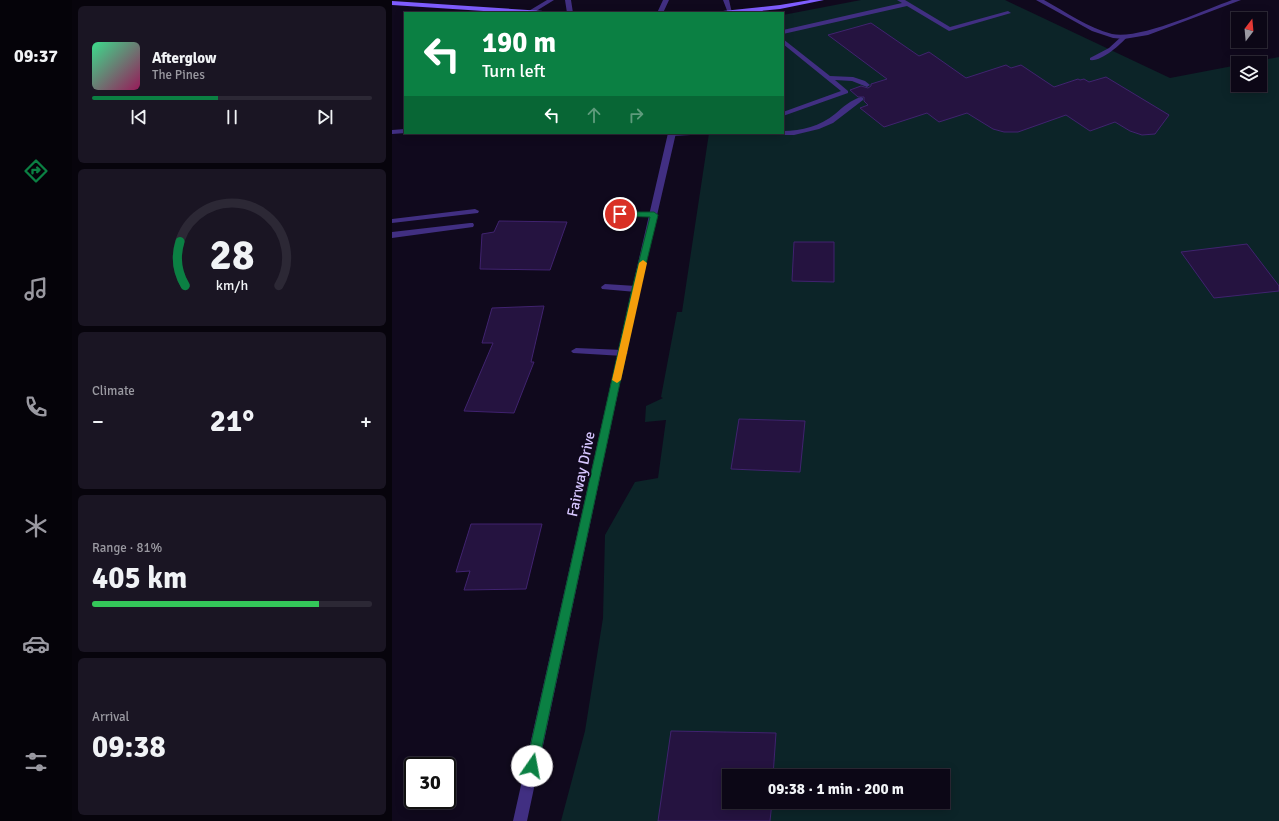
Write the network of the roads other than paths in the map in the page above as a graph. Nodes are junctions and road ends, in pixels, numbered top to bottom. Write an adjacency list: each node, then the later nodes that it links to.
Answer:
1 (552, 0): 11 (street)
2 (568, 0): 12 (street)
3 (666, 0): 13 (street)
4 (726, 0): 14 (street)
5 (821, 0): 14 (main road)
6 (900, 0): 10 (street)
7 (1040, 0): 17 (street)
8 (1238, 0): 17 (street)
9 (392, 3): 11 (main road)
10 (908, 4): 15 (street); 16 (street)
11 (530, 12)
12 (570, 12)
13 (660, 12)
14 (730, 12)
15 (1008, 13)
16 (784, 32)
17 (1124, 37): 19 (street)
18 (784, 42): 20 (street)
19 (1092, 59)
20 (829, 78): 21 (street); 22 (street)
21 (867, 85)
22 (846, 92): 23 (street); 26 (street)
23 (784, 114)
24 (404, 131): 25 (street)
25 (392, 132)
26 (784, 133)
27 (672, 134): 30 (street, Fairway Drive)
28 (475, 211): 31 (street)
29 (620, 214): 30 (street)
30 (654, 215): 35 (street, Fairway Drive)
31 (392, 221)
32 (470, 225): 33 (street)
33 (392, 236)
34 (605, 287): 35 (street)
35 (636, 289): 37 (street, Fairway Drive)
36 (576, 351): 37 (street)
37 (622, 353): 38 (street, Fairway Drive)
38 (520, 821)

